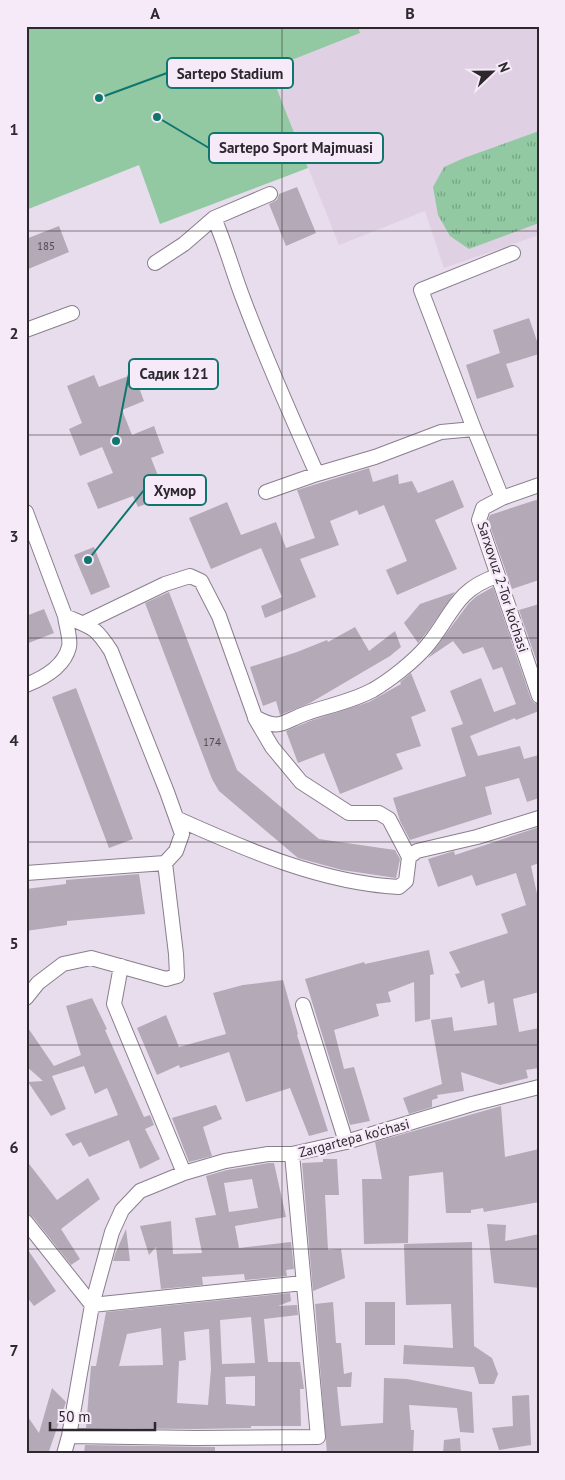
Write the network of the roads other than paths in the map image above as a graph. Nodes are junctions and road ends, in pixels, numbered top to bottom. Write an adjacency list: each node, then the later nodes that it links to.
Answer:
1 (270, 194): 2 (street)
2 (214, 218): 4 (street); 8 (street)
3 (513, 253): 7 (street)
4 (155, 262)
5 (72, 313): 6 (street)
6 (26, 330)
7 (474, 429): 8 (street); 11 (street)
8 (317, 474): 10 (street)
9 (539, 485): 11 (street)
10 (266, 492)
11 (502, 498): 13 (street, Sarxovuz 2-Tor ko'chasi)
12 (26, 512): 14 (street)
13 (497, 576): 17 (street, Sarxovuz 2-Tor ko'chasi); 18 (street)
14 (65, 616): 15 (street); 16 (street)
15 (84, 623): 18 (street); 20 (street)
16 (26, 685)
17 (539, 696)
18 (254, 718): 21 (street)
19 (539, 818): 21 (street)
20 (178, 819): 21 (street); 22 (street)
21 (409, 857)
22 (165, 863): 23 (street); 24 (street)
23 (26, 873)
24 (121, 966): 25 (street); 30 (street)
25 (26, 998)
26 (303, 1005): 28 (street)
27 (539, 1087): 28 (street, Zargartepa ko'chasi)
28 (346, 1142): 29 (street, Zargartepa ko'chasi)
29 (292, 1154): 30 (street, Zargartepa ko'chasi); 32 (street)
30 (184, 1173): 33 (street, Zargartepa ko'chasi)
31 (26, 1222): 33 (street)
32 (303, 1283): 33 (street); 34 (street)
33 (92, 1305): 34 (street)
34 (69, 1436): 35 (street)
35 (64, 1454)

